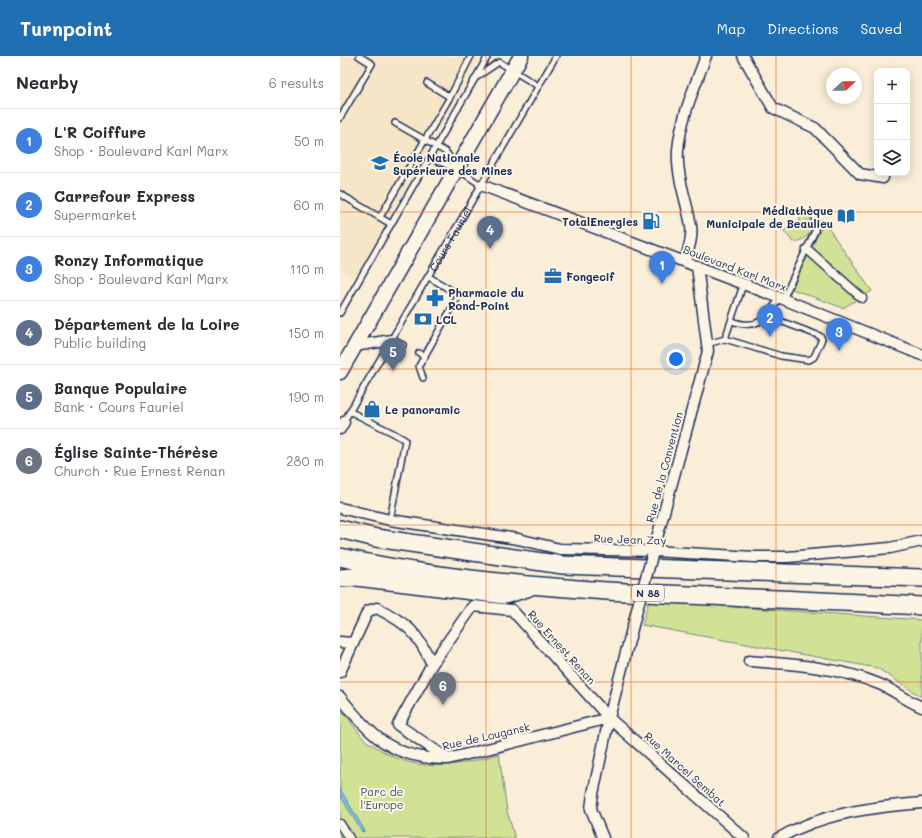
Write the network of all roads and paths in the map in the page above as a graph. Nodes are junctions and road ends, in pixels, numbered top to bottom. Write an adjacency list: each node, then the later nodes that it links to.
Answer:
1 (359, 56): 13 (lane)
2 (471, 56): 12 (lane)
3 (488, 56): 9 (lane)
4 (522, 56): 8 (main road)
5 (556, 56): 11 (lane, Cours Fauriel)
6 (706, 56): 26 (street)
7 (743, 56): 19 (street)
8 (513, 70): 9 (lane); 11 (lane); 18 (main road)
9 (476, 77): 16 (lane)
10 (427, 83): 12 (lane)
11 (538, 86): 20 (lane, Cours Fauriel)
12 (450, 97): 15 (lane)
13 (340, 118)
14 (395, 123): 15 (lane)
15 (424, 140): 16 (lane); 23 (lane)
16 (437, 146): 17 (lane); 18 (lane)
17 (430, 158): 18 (lane, Boulevard Karl Marx); 24 (lane)
18 (457, 169): 20 (lane, Boulevard Karl Marx); 39 (main road)
19 (883, 178)
20 (481, 186): 26 (street, Boulevard Karl Marx); 28 (lane, Cours Fauriel)
21 (340, 194): 23 (lane)
22 (813, 215): 25 (lane)
23 (380, 217): 24 (lane)
24 (391, 224): 32 (lane)
25 (807, 249): 30 (street); 31 (lane)
26 (685, 262): 27 (street, Boulevard Karl Marx)
27 (697, 266): 29 (street, Boulevard Karl Marx); 37 (street, Rue de la Convention)
28 (429, 277): 36 (lane, Cours Fauriel); 42 (lane)
29 (743, 285): 31 (street, Boulevard Karl Marx); 34 (lane)
30 (862, 298)
31 (782, 299): 33 (lane); 41 (street, Boulevard Karl Marx)
32 (340, 313)
33 (767, 316): 34 (lane); 35 (lane)
34 (732, 321): 35 (lane)
35 (725, 339): 37 (lane)
36 (392, 340): 38 (lane); 39 (street); 45 (lane, Cours Fauriel)
37 (707, 344): 52 (street, Rue de la Convention)
38 (403, 345)
39 (354, 346): 43 (main road)
40 (419, 353): 42 (lane)
41 (922, 355)
42 (425, 357): 44 (lane)
43 (340, 372)
44 (423, 378)
45 (351, 412): 46 (lane, Cours Fauriel); 49 (lane)
46 (341, 425)
47 (340, 508): 49 (street, Rue Jean Zay)
48 (340, 516): 54 (highway)
49 (390, 520): 52 (street, Rue Jean Zay)
50 (340, 528): 54 (highway, N 88)
51 (922, 541): 52 (street, Rue Jean Zay)
52 (653, 554): 66 (street, Rue de la Convention, bridge)
53 (340, 557): 57 (highway, N 88)
54 (563, 565): 56 (highway, N 88)
55 (340, 578): 57 (highway)
56 (922, 578)
57 (533, 586): 58 (highway, N 88)
58 (922, 606)
59 (340, 642): 60 (street)
60 (352, 643): 62 (street); 63 (street)
61 (749, 661): 65 (street)
62 (432, 664): 66 (street, Rue Ernest Renan); 67 (street, Rue Ernest Renan)
63 (340, 672)
64 (340, 697): 67 (street, Rue de Lougansk)
65 (922, 707)
66 (610, 718): 67 (street, Rue de Lougansk); 71 (street, Rue de la Convention); 72 (street, Rue Marcel Sembat)
67 (448, 759)
68 (922, 803): 73 (street)
69 (340, 824): 70 (street)
70 (349, 838)
71 (603, 838)
72 (744, 838)
73 (779, 838)

